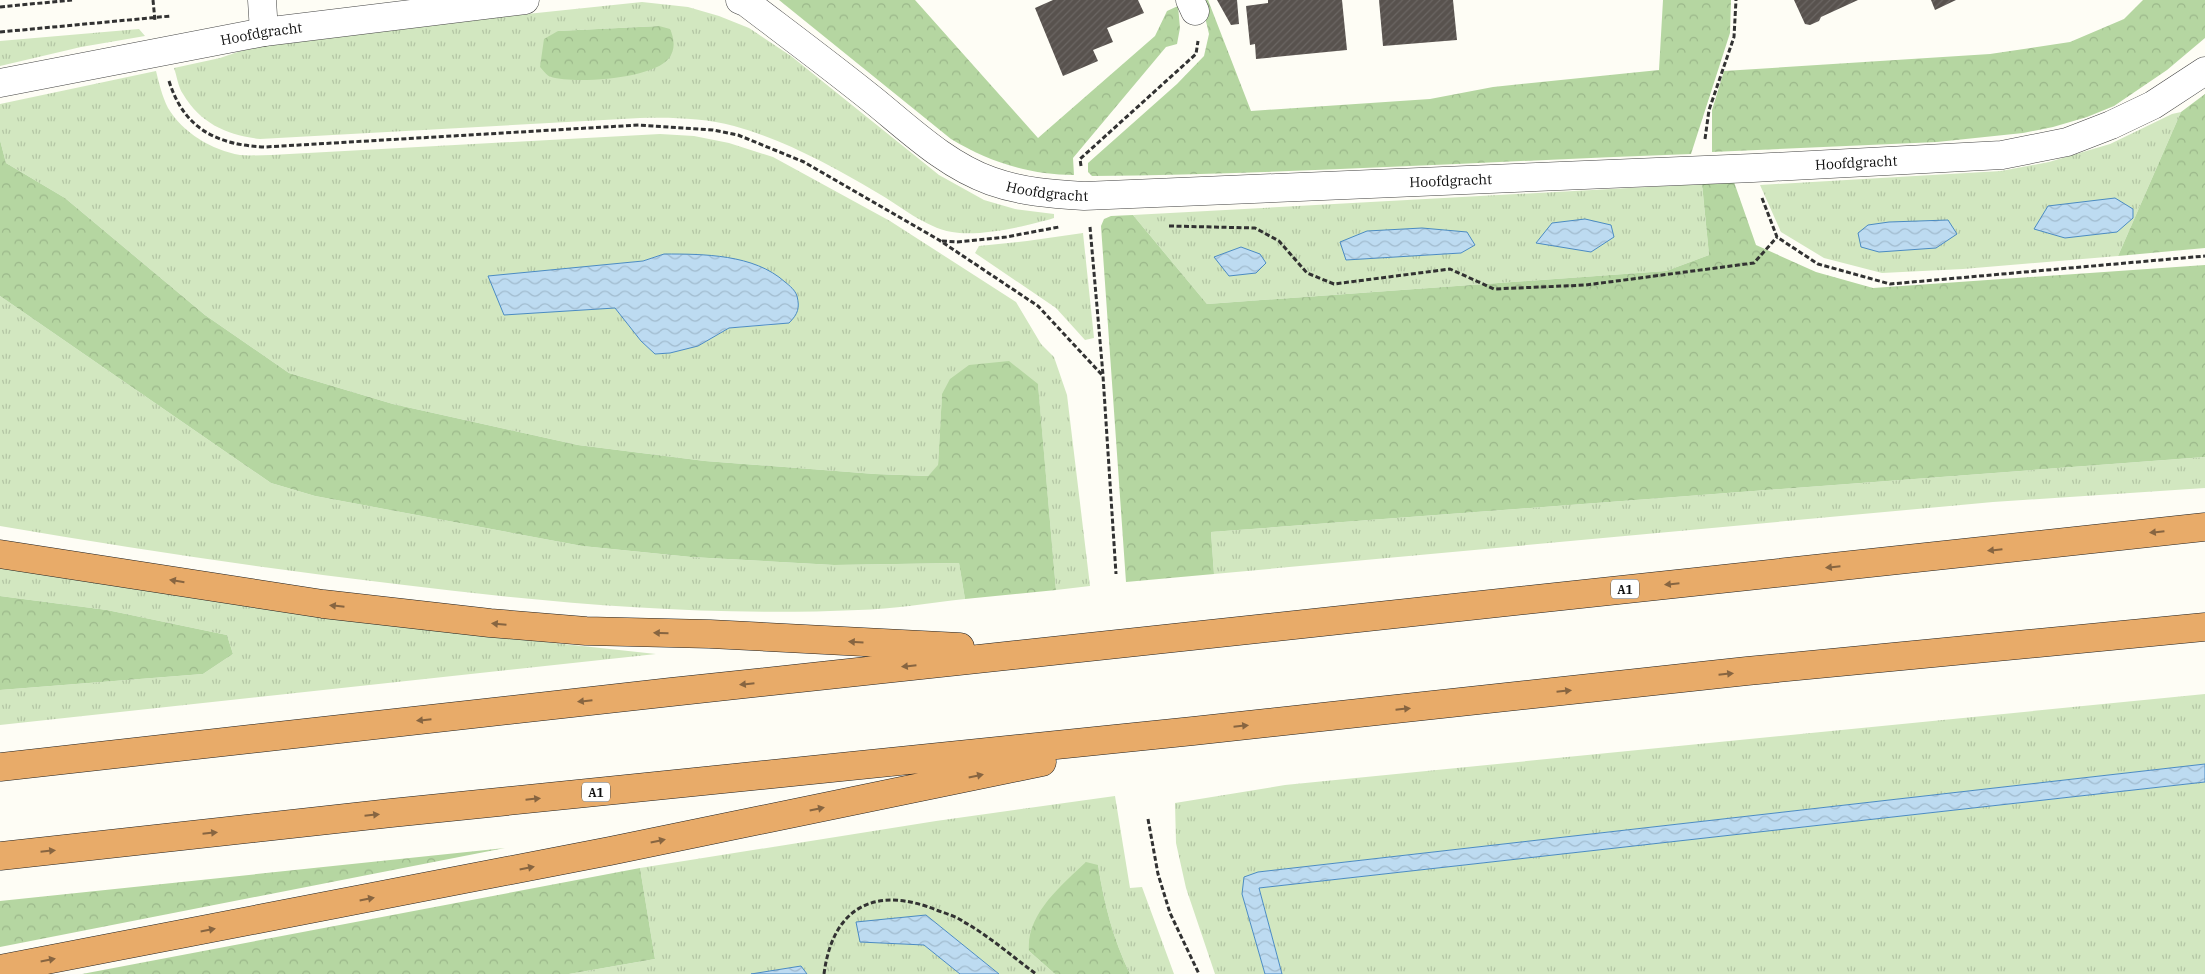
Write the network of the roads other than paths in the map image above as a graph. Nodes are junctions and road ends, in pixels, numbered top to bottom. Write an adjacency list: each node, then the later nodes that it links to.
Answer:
1 (262, 0): 4 (street)
2 (525, 0): 4 (street, Hoofdgracht)
3 (740, 0): 5 (street, Hoofdgracht)
4 (264, 32): 6 (street, Hoofdgracht)
5 (2205, 70)
6 (0, 83)
7 (2205, 527): 10 (highway, A1, one-way to 10)
8 (0, 554): 10 (highway, A1, one-way to 8)
9 (2205, 627): 11 (highway, A1, one-way to 9)
10 (1044, 652): 12 (highway, A1, one-way to 12)
11 (1193, 731): 13 (highway, A1, one-way to 11); 14 (highway, A1, one-way to 11)
12 (0, 768)
13 (0, 856)
14 (0, 969)

